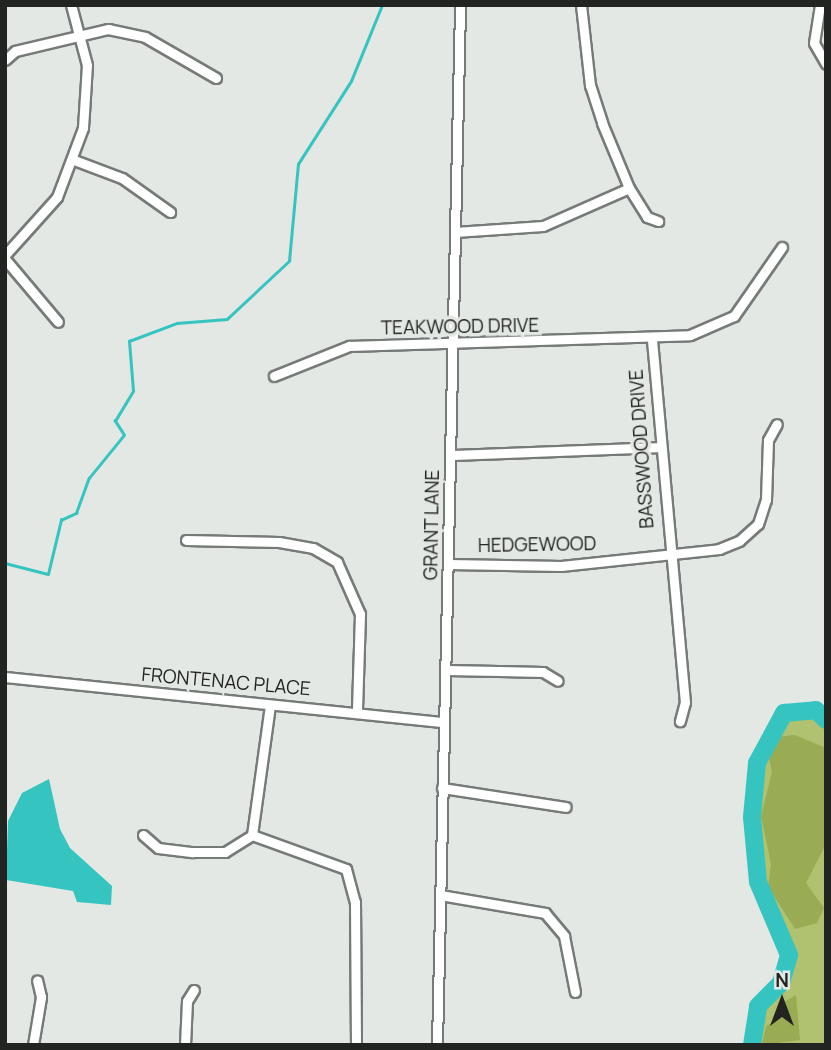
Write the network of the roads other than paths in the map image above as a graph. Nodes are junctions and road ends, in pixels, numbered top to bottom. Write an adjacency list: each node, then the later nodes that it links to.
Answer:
1 (71, 5): 5 (street)
2 (460, 5): 13 (street, GRANT LANE)
3 (582, 5): 10 (street)
4 (820, 5): 7 (street)
5 (81, 34): 6 (street); 8 (street); 9 (street)
6 (5, 60)
7 (826, 64)
8 (216, 78)
9 (74, 160): 11 (street); 15 (street)
10 (629, 188): 12 (street); 13 (street)
11 (170, 212)
12 (658, 221)
13 (456, 232): 18 (street, GRANT LANE)
14 (782, 247): 17 (street, TEAKWOOD DRIVE)
15 (5, 257): 16 (street)
16 (58, 322)
17 (652, 340): 18 (street, TEAKWOOD DRIVE); 21 (street, BASSWOOD DRIVE)
18 (453, 347): 19 (street, TEAKWOOD DRIVE); 22 (street, GRANT LANE)
19 (274, 376)
20 (777, 424): 24 (street, HEDGEWOOD)
21 (658, 447): 22 (street); 24 (street, BASSWOOD DRIVE)
22 (451, 455): 25 (street, GRANT LANE)
23 (186, 540): 30 (street)
24 (667, 555): 25 (street, HEDGEWOOD); 31 (street, BASSWOOD DRIVE)
25 (449, 564): 26 (street, GRANT LANE)
26 (446, 670): 28 (street); 32 (street, GRANT LANE)
27 (5, 677): 29 (street, FRONTENAC PLACE)
28 (558, 681)
29 (270, 705): 30 (street, FRONTENAC PLACE); 36 (street)
30 (357, 711): 32 (street, FRONTENAC PLACE)
31 (680, 721)
32 (444, 722): 33 (street, GRANT LANE)
33 (442, 788): 34 (street); 37 (street, GRANT LANE)
34 (566, 807)
35 (143, 835): 36 (street)
36 (252, 835): 43 (street)
37 (440, 895): 40 (street); 44 (street, GRANT LANE)
38 (37, 980): 41 (street)
39 (194, 989): 42 (street)
40 (575, 992)
41 (33, 1045)
42 (185, 1045)
43 (356, 1045)
44 (437, 1045)

